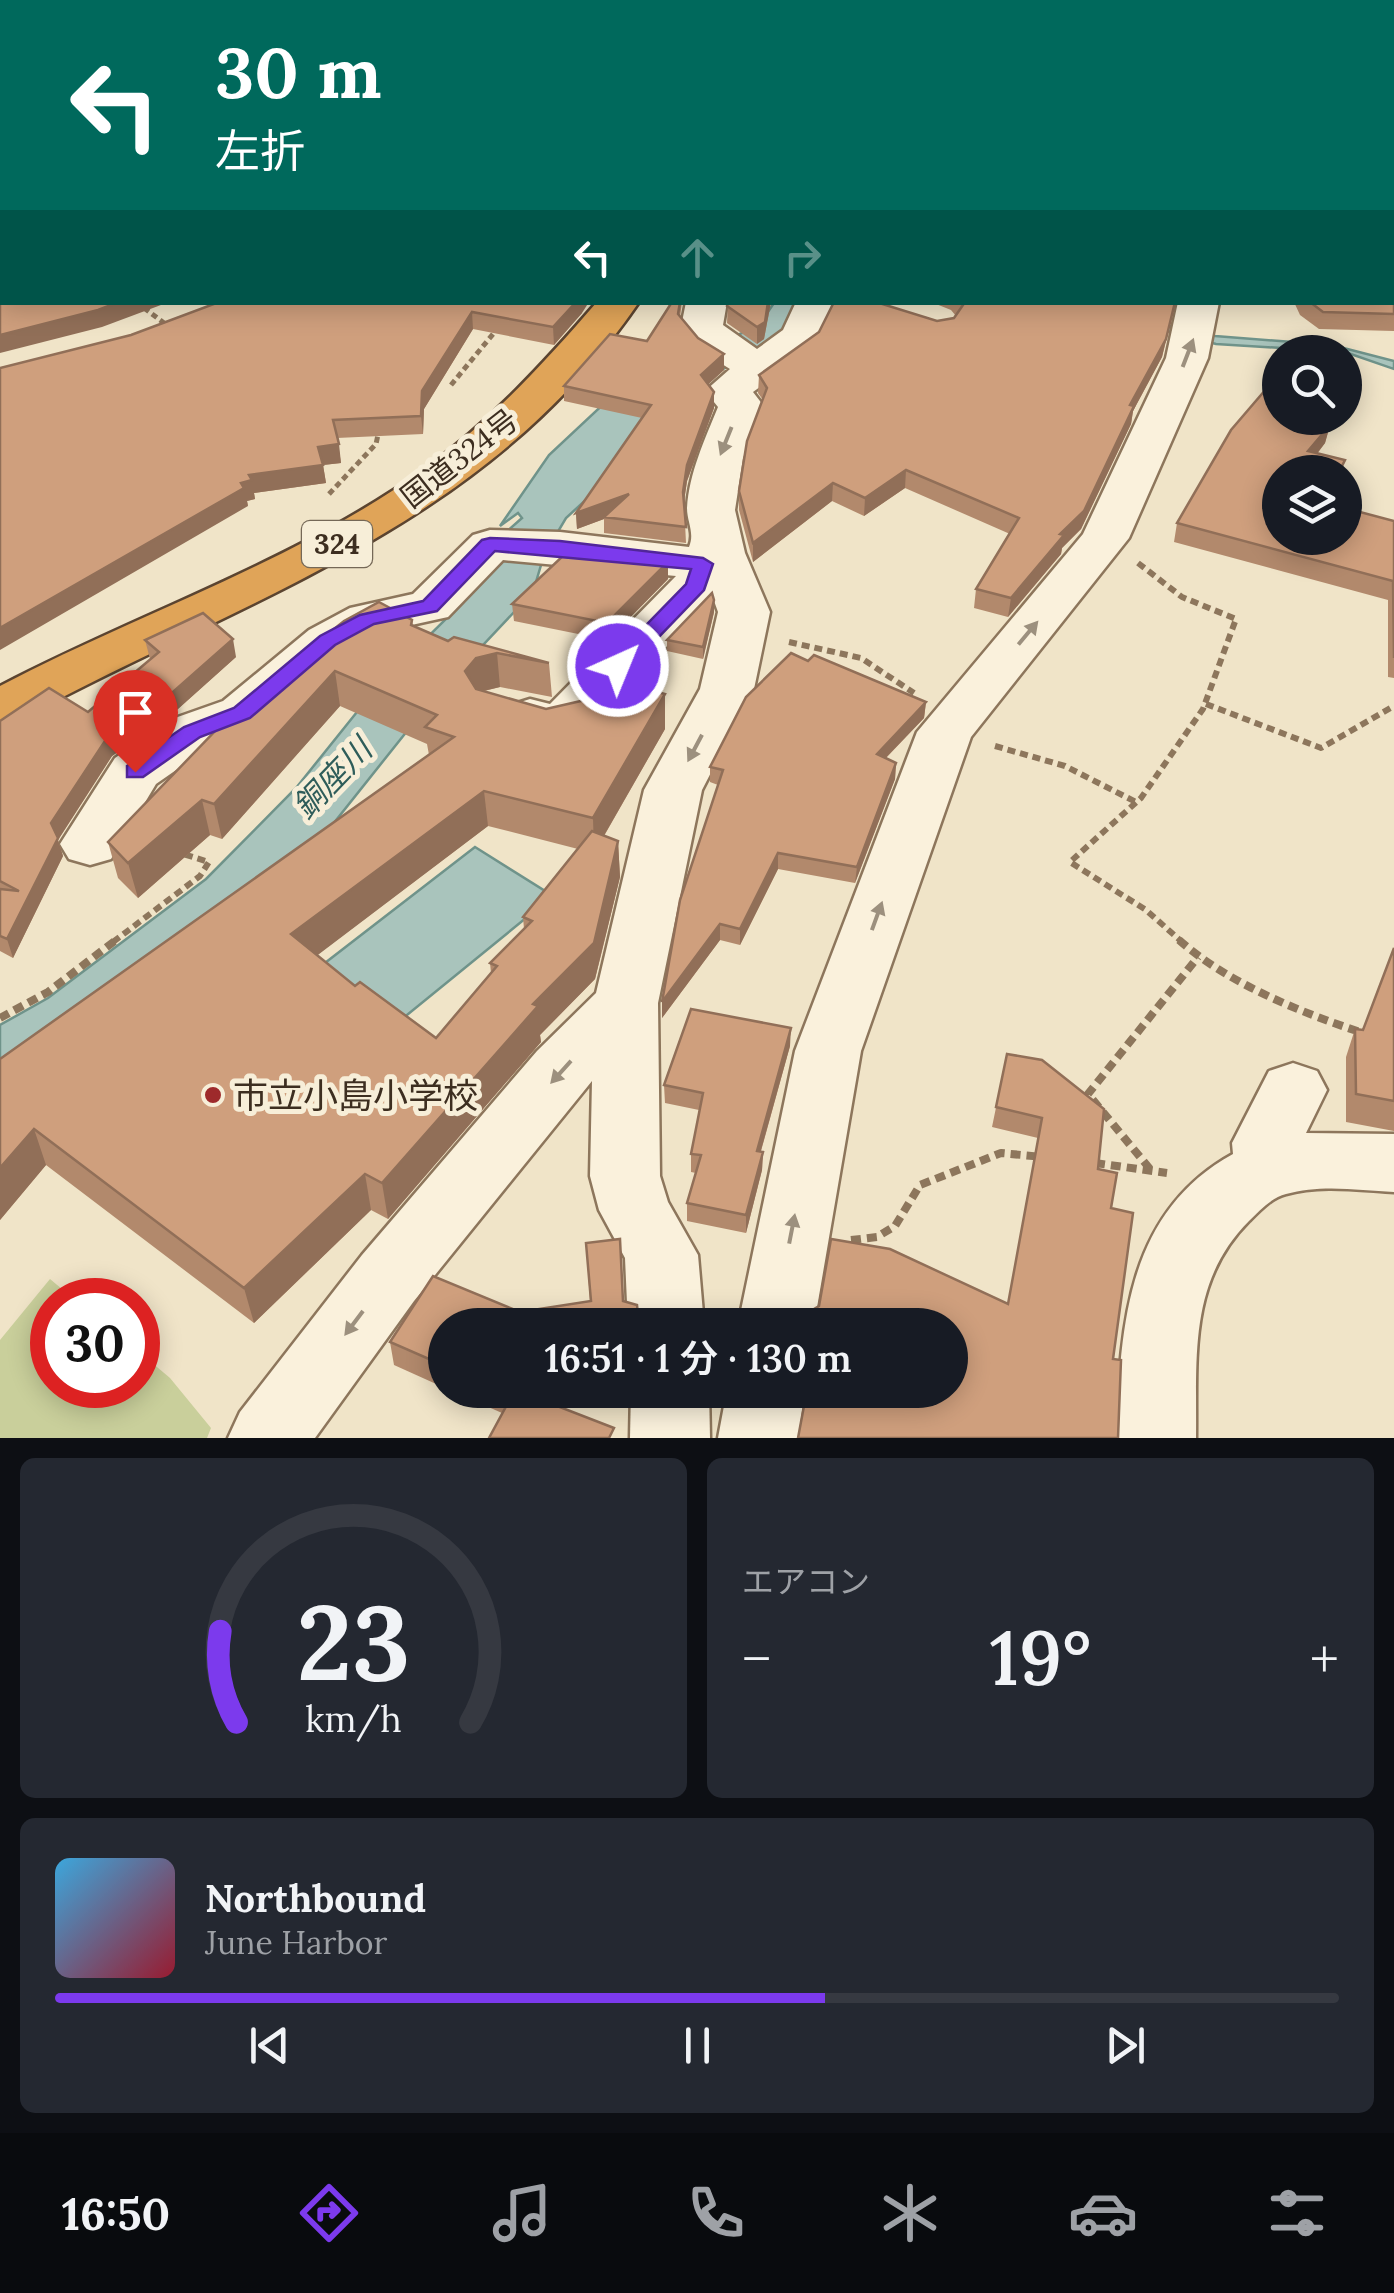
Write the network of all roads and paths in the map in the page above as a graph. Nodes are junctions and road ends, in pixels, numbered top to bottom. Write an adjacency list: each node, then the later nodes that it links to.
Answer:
1 (140, 305): 6 (path)
2 (616, 305): 16 (highway, 国道324号 / 324)
3 (816, 305): 7 (street)
4 (1198, 305): 11 (street, one-way to 4)
5 (512, 318): 8 (path)
6 (164, 323)
7 (727, 338): 12 (street, one-way to 12)
8 (451, 385)
9 (383, 414): 10 (path)
10 (326, 498)
11 (1105, 538): 14 (path); 18 (street, one-way to 11)
12 (710, 552): 13 (street); 17 (street); 20 (street)
13 (729, 680): 18 (path); 22 (street, one-way to 22)
14 (1206, 704): 15 (path); 19 (path)
15 (1394, 706)
16 (0, 708)
17 (499, 708)
18 (951, 725): 19 (path); 31 (street, one-way to 18)
19 (1136, 802): 21 (path)
20 (90, 844): 23 (path)
21 (1198, 957): 24 (path); 29 (path)
22 (626, 1003): 32 (street); 36 (street, one-way to 36)
23 (0, 1018)
24 (1379, 1038)
25 (1293, 1090): 30 (street)
26 (1057, 1159): 31 (path)
27 (1075, 1161): 29 (path)
28 (1394, 1163): 30 (street)
29 (1150, 1169): 30 (path)
30 (1252, 1180): 39 (street)
31 (790, 1238): 33 (street)
32 (665, 1308)
33 (779, 1308)
34 (670, 1408): 37 (street)
35 (763, 1408): 38 (street)
36 (268, 1438)
37 (670, 1438)
38 (758, 1438)
39 (1156, 1438)

